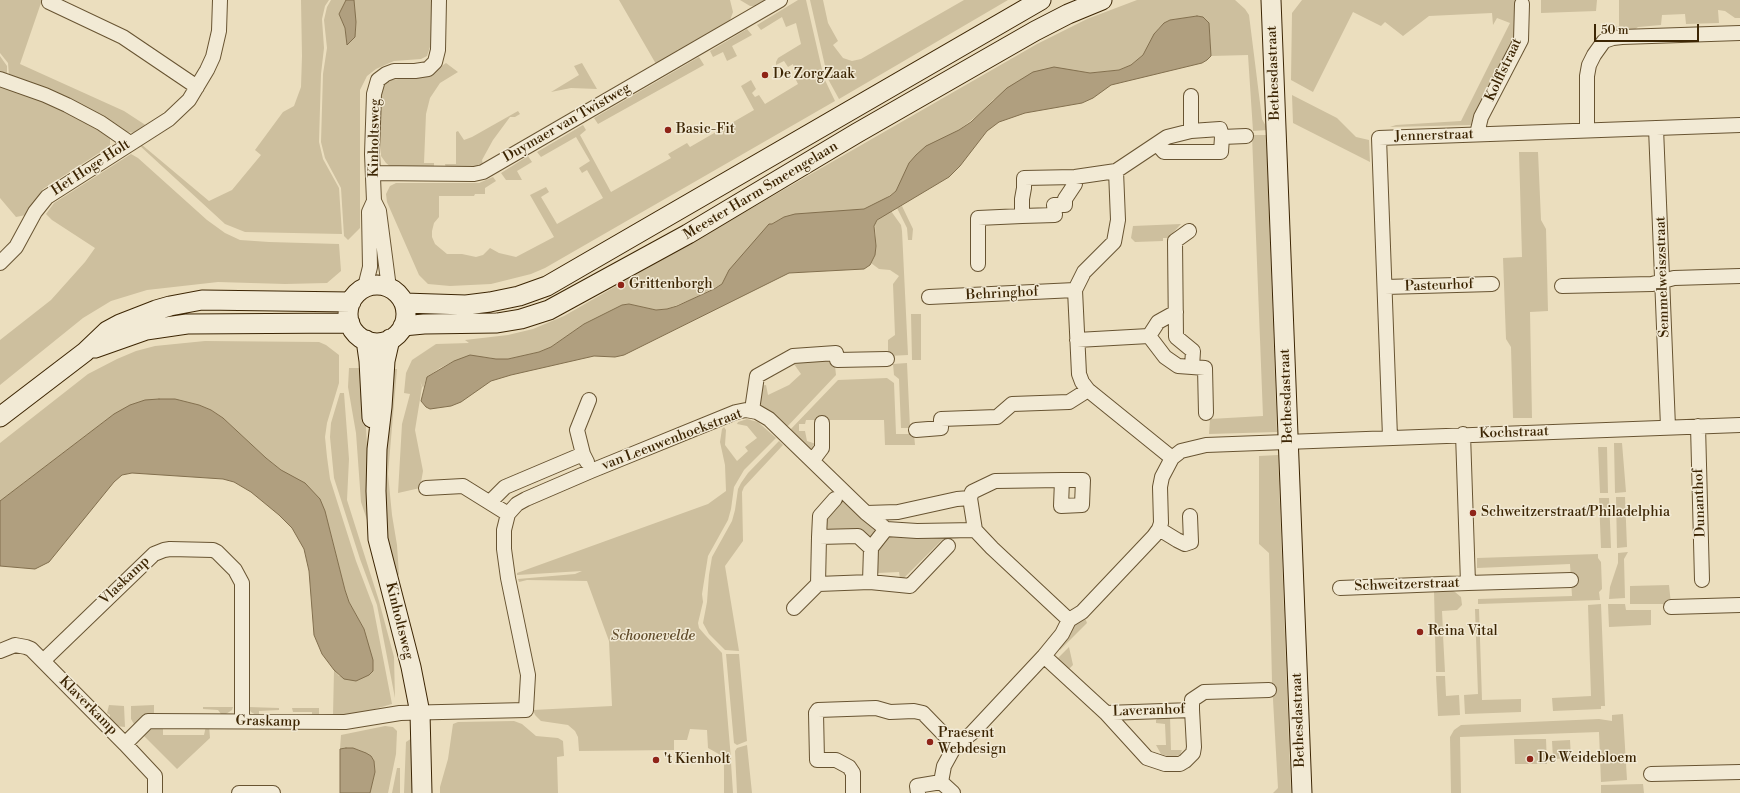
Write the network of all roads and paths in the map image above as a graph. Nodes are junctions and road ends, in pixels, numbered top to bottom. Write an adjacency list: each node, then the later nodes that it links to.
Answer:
1 (50, 0): 11 (street)
2 (220, 0): 11 (street, Het Hoge Holt)
3 (440, 0): 23 (street, Kinholtsweg)
4 (780, 0): 23 (street, Duymaer van Twistweg)
5 (1041, 0): 40 (street, Meester Harm Smeengelaan)
6 (1102, 0): 43 (street, Meester Harm Smeengelaan)
7 (1271, 0): 63 (street, Bethesdastraat)
8 (1522, 4): 17 (street, Kolffstraat)
9 (1740, 33): 15 (street)
10 (0, 79): 20 (street)
11 (197, 87): 20 (street, Het Hoge Holt)
12 (1191, 96): 16 (street)
13 (1740, 124): 14 (street, Jennerstraat)
14 (1656, 128): 15 (street, Jennerstraat); 31 (street, Semmelweiszstraat)
15 (1587, 130): 17 (street, Jennerstraat)
16 (1191, 131): 19 (street); 21 (street)
17 (1477, 134): 36 (street, Jennerstraat)
18 (1246, 136): 19 (street)
19 (1222, 137): 21 (street)
20 (130, 143): 28 (street, Het Hoge Holt)
21 (1157, 144): 22 (street)
22 (1116, 171): 24 (street); 37 (street)
23 (374, 173): 25 (street, Kinholtsweg)
24 (1075, 177): 26 (street); 26 (street)
25 (374, 201): 34 (street, Kinholtsweg); 35 (street, Kinholtsweg)
26 (1022, 216): 29 (street)
27 (1189, 231): 41 (street)
28 (0, 263)
29 (978, 264)
30 (1740, 276): 31 (street)
31 (1663, 282): 33 (street); 59 (street, Semmelweiszstraat)
32 (1492, 284): 36 (street, Pasteurhof)
33 (1562, 286)
34 (366, 288): 35 (street); 39 (street)
35 (389, 288): 40 (street)
36 (1385, 288): 62 (street, Jennerstraat)
37 (1075, 290): 38 (street, Behringhof); 47 (street)
38 (929, 297)
39 (351, 302): 42 (street); 48 (street)
40 (404, 303): 43 (street)
41 (1176, 312): 44 (street); 50 (street)
42 (350, 323): 46 (street); 48 (street)
43 (403, 326): 45 (street)
44 (1149, 336): 47 (street); 50 (street)
45 (390, 339): 46 (street); 64 (street, Kinholtsweg)
46 (366, 340): 64 (street, Kinholtsweg)
47 (1077, 340): 51 (street)
48 (85, 352): 55 (street)
49 (887, 359): 53 (street, van Leeuwenhoekstraat)
50 (1192, 367): 54 (street)
51 (1088, 390): 60 (street); 66 (street)
52 (589, 400): 65 (street, van Leeuwenhoekstraat)
53 (752, 410): 67 (street, van Leeuwenhoekstraat); 68 (street, van Leeuwenhoekstraat)
54 (1206, 413)
55 (0, 417)
56 (822, 424): 67 (street)
57 (1740, 425): 58 (street, Kochstraat)
58 (1698, 426): 59 (street, Kochstraat); 84 (street, Dunanthof)
59 (1668, 427): 61 (street, Kochstraat)
60 (916, 430)
61 (1463, 434): 62 (street, Kochstraat); 86 (street, Schweitzerstraat)
62 (1390, 437): 63 (street, Kochstraat)
63 (1288, 442): 66 (street); 113 (street, Bethesdastraat)
64 (377, 449): 98 (street, Kinholtsweg)
65 (583, 454): 68 (street, van Leeuwenhoekstraat); 73 (street, van Leeuwenhoekstraat)
66 (1172, 458): 77 (street)
67 (813, 460): 74 (street, van Leeuwenhoekstraat)
68 (591, 471): 75 (street, van Leeuwenhoekstraat)
69 (1062, 480): 71 (street)
70 (426, 488): 73 (street)
71 (970, 498): 74 (street); 79 (street)
72 (835, 499): 80 (street)
73 (490, 502): 75 (street)
74 (866, 513): 78 (street, van Leeuwenhoekstraat)
75 (508, 514): 98 (street)
76 (1190, 516): 77 (street)
77 (1159, 528): 92 (street)
78 (886, 529): 79 (street); 82 (street)
79 (975, 530): 92 (street)
80 (819, 537): 82 (street); 87 (street)
81 (948, 546): 85 (street)
82 (871, 548): 85 (street)
83 (1571, 580): 86 (street)
84 (1702, 580)
85 (870, 582): 87 (street)
86 (1468, 583): 88 (street, Schweitzerstraat)
87 (818, 584): 91 (street)
88 (1340, 588)
89 (1740, 605): 90 (street)
90 (1672, 607)
91 (794, 608)
92 (1069, 620): 94 (street)
93 (0, 651): 95 (street, Klaverkamp)
94 (1044, 656): 99 (street, Laveranhof); 102 (street)
95 (42, 661): 100 (street, Vlaskamp); 101 (street, Klaverkamp)
96 (1269, 690): 97 (street, Laveranhof)
97 (1192, 710): 99 (street, Laveranhof); 99 (street, Laveranhof)
98 (420, 713): 100 (street, Graskamp); 109 (street, Kinholtsweg)
99 (1106, 713)
100 (242, 721): 101 (street, Graskamp)
101 (126, 744): 106 (street, Klaverkamp)
102 (955, 746): 105 (street); 110 (street)
103 (1740, 772): 104 (street)
104 (1651, 774)
105 (941, 782): 111 (street); 112 (street)
106 (155, 793)
107 (239, 793): 108 (street)
108 (273, 793)
109 (422, 793)
110 (853, 793)
111 (918, 793)
112 (952, 793)
113 (1302, 793)

